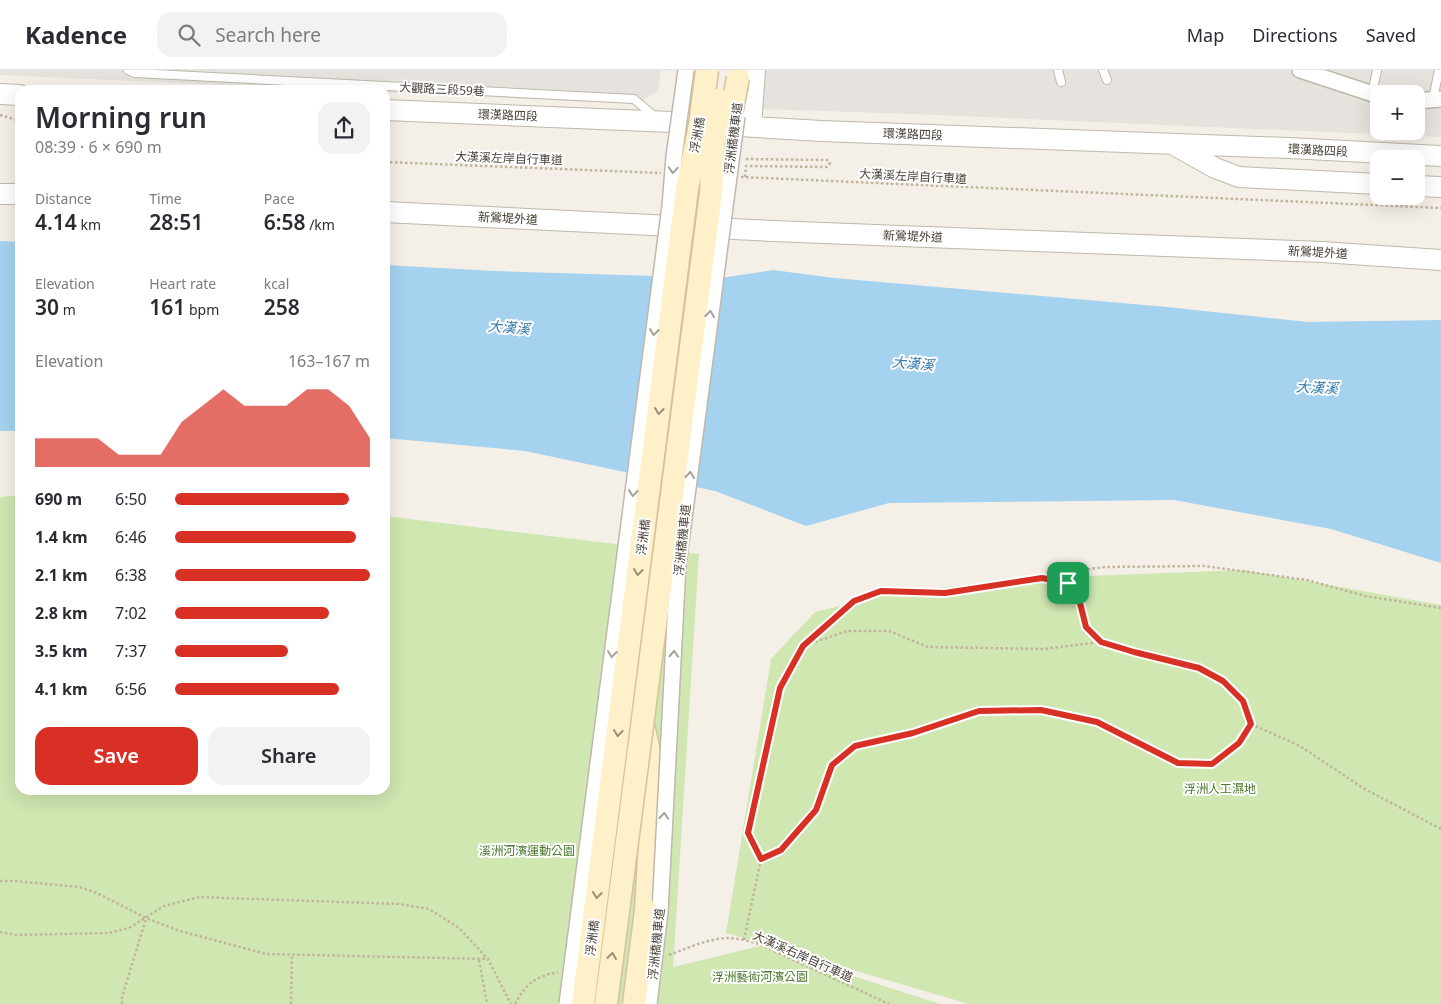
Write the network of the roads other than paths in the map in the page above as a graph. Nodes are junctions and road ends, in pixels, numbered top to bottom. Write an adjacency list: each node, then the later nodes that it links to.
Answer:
1 (128, 70): 14 (lane, 大觀路三段59巷)
2 (679, 70): 22 (street)
3 (686, 70): 34 (street, one-way to 34, bridge)
4 (693, 70): 29 (main road, bridge)
5 (707, 70): 29 (main road, 浮洲橋, bridge)
6 (1058, 70): 13 (lane)
7 (1103, 70): 12 (lane)
8 (1300, 70): 17 (street)
9 (1377, 70): 15 (lane)
10 (1439, 70): 20 (lane)
11 (739, 72): 23 (street); 32 (main road, 浮洲橋, bridge); 33 (street, 浮洲橋機車道, one-way to 11, bridge)
12 (1107, 80)
13 (1061, 82)
14 (365, 85)
15 (1376, 85)
16 (390, 86): 22 (lane, 大觀路三段59巷)
17 (1370, 93)
18 (0, 94): 19 (street)
19 (15, 95)
20 (1437, 99)
21 (390, 110): 22 (street, 環漢路四段)
22 (666, 121): 23 (street, 環漢路四段)
23 (751, 126): 24 (street, 環漢路四段)
24 (1172, 144): 25 (street, 環漢路四段); 26 (street)
25 (1441, 156)
26 (1370, 184)
27 (1425, 186): 28 (street)
28 (1441, 187)
29 (687, 189): 35 (main road, 浮洲橋, one-way to 35, bridge)
30 (390, 212): 31 (street, 新鶯堤外道)
31 (1441, 260)
32 (643, 723): 36 (main road, 浮洲橋, one-way to 32, bridge); 37 (main road, 浮洲橋, bridge)
33 (663, 839): 38 (street, bridge); 39 (street, 浮洲橋機車道, bridge)
34 (567, 1004)
35 (583, 1004)
36 (606, 1004)
37 (634, 1004)
38 (641, 1004)
39 (648, 1004)

